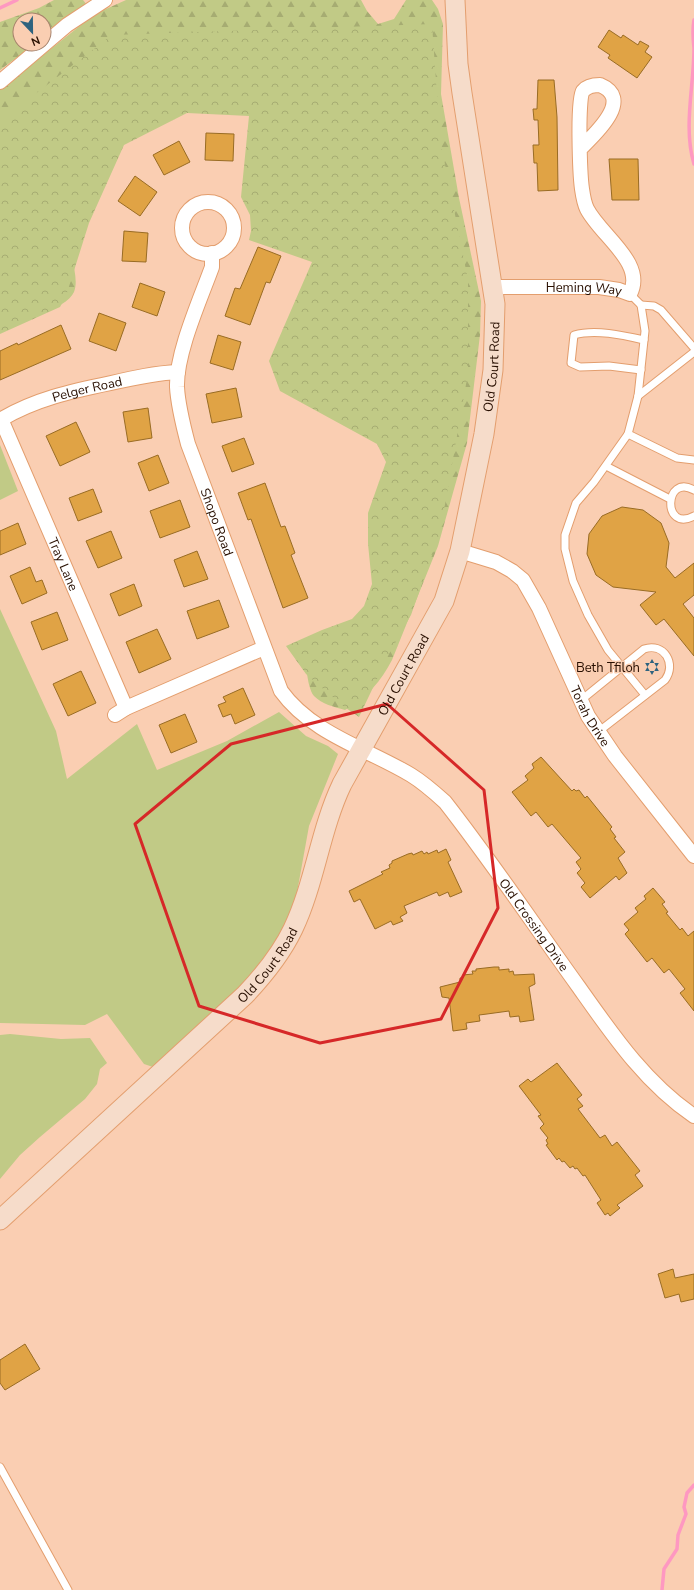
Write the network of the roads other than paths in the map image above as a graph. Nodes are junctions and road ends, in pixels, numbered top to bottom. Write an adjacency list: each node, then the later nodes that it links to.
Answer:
1 (105, 0): 3 (street)
2 (455, 0): 6 (main road, Old Court Road)
3 (0, 82)
4 (581, 148): 7 (street, Heming Way)
5 (212, 253): 13 (street, Shopo Road)
6 (494, 287): 7 (street, Heming Way); 22 (main road, Old Court Road)
7 (630, 294): 8 (lane)
8 (641, 305): 9 (lane); 10 (lane)
9 (644, 340): 12 (lane); 12 (lane)
10 (694, 348)
11 (694, 352): 14 (lane)
12 (641, 370): 14 (lane)
13 (178, 372): 15 (street, Pelger Road); 23 (street, Shopo Road)
14 (638, 396): 16 (lane)
15 (1, 420): 23 (street, Tray Lane)
16 (628, 434): 17 (lane); 18 (lane)
17 (694, 460)
18 (606, 466): 20 (lane); 24 (lane)
19 (694, 490): 20 (lane)
20 (670, 499): 21 (lane)
21 (694, 516)
22 (460, 551): 26 (street, Torah Drive); 28 (main road, Old Court Road)
23 (264, 648): 28 (street, Shopo Road)
24 (622, 667): 25 (lane); 25 (lane); 26 (lane)
25 (644, 695): 27 (lane)
26 (580, 701): 27 (street, Torah Drive)
27 (598, 732): 29 (street, Torah Drive)
28 (361, 749): 30 (street, Old Crossing Drive); 31 (main road, Old Court Road)
29 (694, 856)
30 (694, 1116)
31 (0, 1220)
32 (0, 1467): 33 (lane)
33 (68, 1590)

